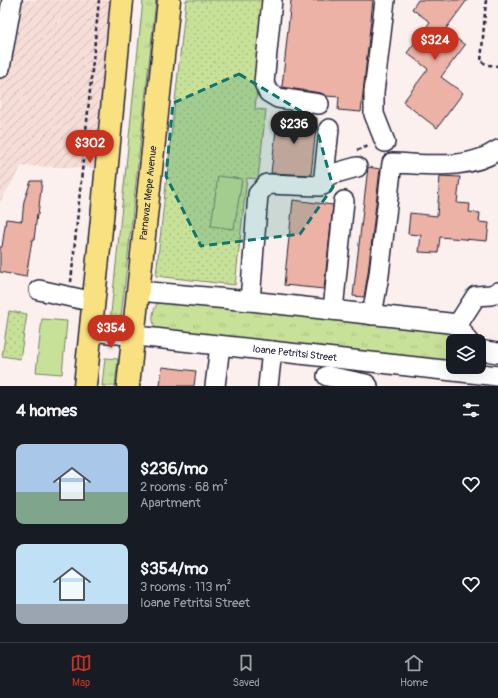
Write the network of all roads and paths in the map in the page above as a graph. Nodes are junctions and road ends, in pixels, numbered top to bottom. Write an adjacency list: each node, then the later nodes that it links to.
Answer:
1 (12, 0): 9 (street)
2 (99, 0): 20 (path)
3 (122, 0): 22 (main road)
4 (169, 0): 18 (main road, Parnavaz Mepe Avenue)
5 (272, 0): 10 (street)
6 (386, 0): 12 (street)
7 (486, 0): 8 (path)
8 (498, 66)
9 (0, 68)
10 (319, 104)
11 (329, 129): 15 (street)
12 (385, 142)
13 (498, 150): 24 (street)
14 (357, 167): 15 (street)
15 (325, 176): 21 (street)
16 (344, 201): 23 (street)
17 (40, 290): 20 (street)
18 (139, 291): 21 (street); 28 (main road, Parnavaz Mepe Avenue)
19 (498, 292): 27 (street)
20 (70, 297): 22 (street)
21 (250, 301): 23 (street)
22 (94, 302): 25 (main road)
23 (333, 310): 24 (street)
24 (372, 315): 26 (street)
25 (91, 332): 28 (street, Ioane Petritsi Street); 37 (main road)
26 (447, 334)
27 (468, 334)
28 (134, 336): 29 (street, Ioane Petritsi Street); 38 (main road, Parnavaz Mepe Avenue)
29 (220, 346): 31 (street, Ioane Petritsi Street); 39 (street)
30 (486, 348): 32 (street)
31 (272, 351): 34 (street, Ioane Petritsi Street); 40 (street)
32 (498, 353)
33 (446, 369): 34 (street, Ioane Petritsi Street)
34 (328, 373): 41 (street)
35 (470, 374): 36 (street, Ioane Petritsi Street)
36 (486, 379)
37 (85, 386)
38 (128, 386)
39 (215, 386)
40 (268, 386)
41 (368, 386)

